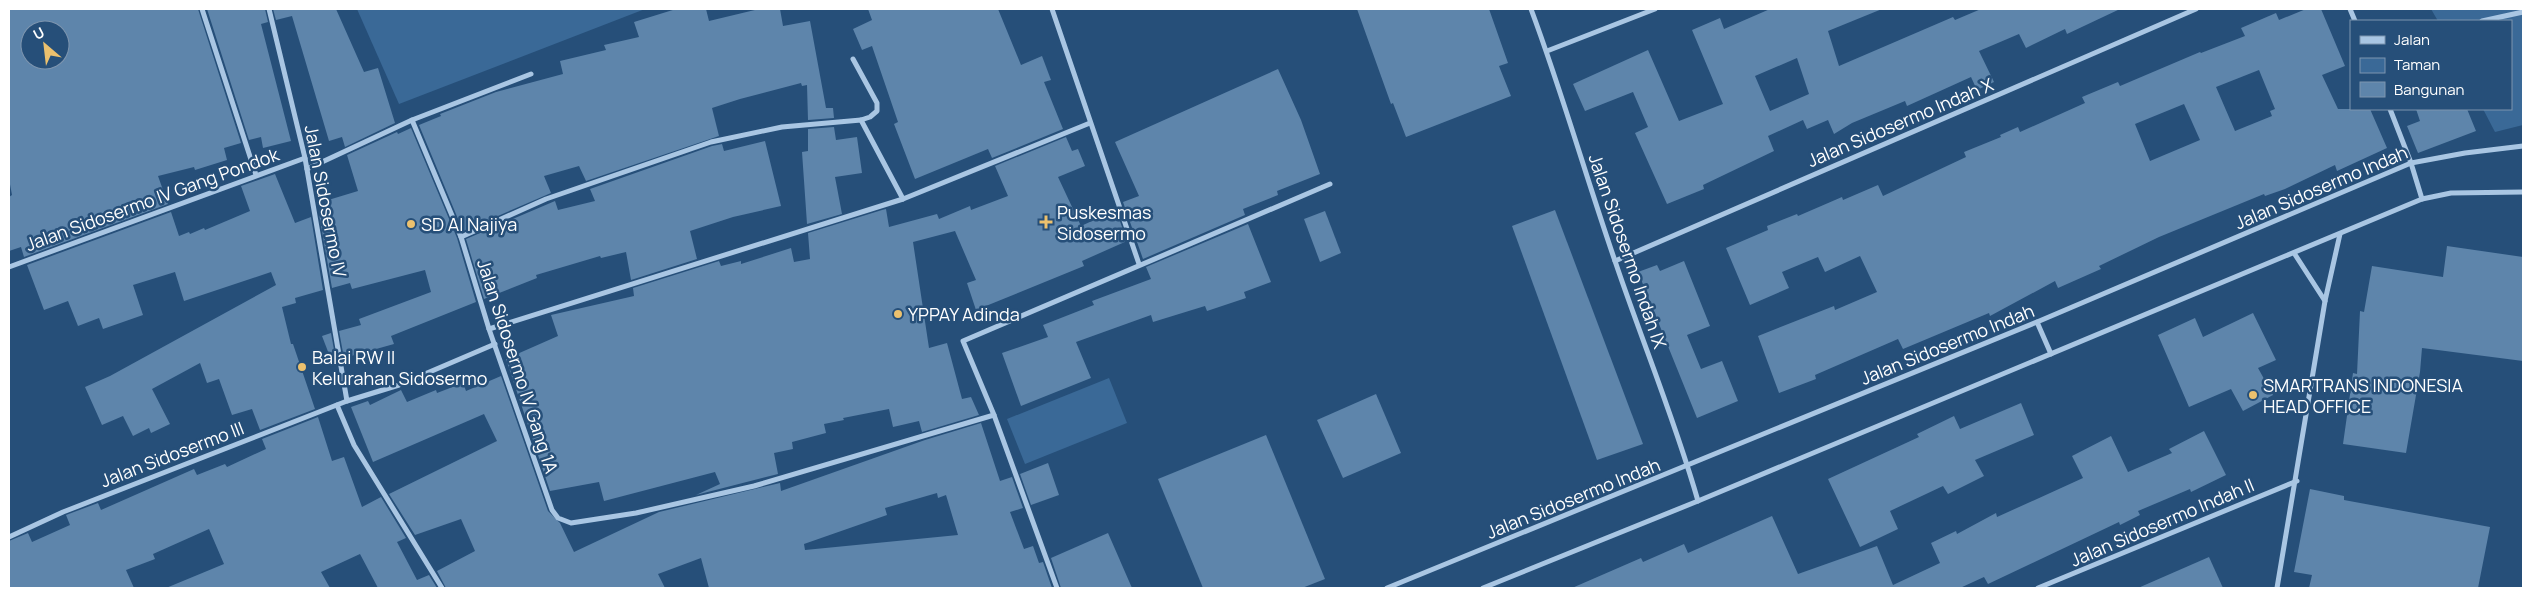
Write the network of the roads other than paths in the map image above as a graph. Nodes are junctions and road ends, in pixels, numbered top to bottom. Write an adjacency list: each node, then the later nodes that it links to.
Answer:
1 (202, 9): 20 (street)
2 (269, 9): 17 (street, Jalan Sidosermo IV)
3 (1052, 9): 15 (street)
4 (1530, 9): 9 (street, Jalan Sidosermo Indah IX)
5 (1655, 9): 9 (street)
6 (2196, 9): 28 (street, Jalan Sidosermo Indah X)
7 (2523, 12): 8 (street)
8 (2487, 20)
9 (1546, 51): 28 (street, Jalan Sidosermo Indah IX)
10 (853, 59): 14 (street)
11 (531, 74): 13 (street, Jalan Sidosermo IV Gang Pondok)
12 (2390, 110): 18 (street)
13 (412, 120): 19 (street, Jalan Sidosermo IV Gang Pondok); 26 (street, Jalan Sidosermo IV Gang 1A)
14 (861, 120): 23 (street); 26 (street)
15 (1090, 123): 23 (street); 29 (street)
16 (2523, 146): 18 (street, Jalan Sidosermo Indah)
17 (305, 158): 19 (street, Jalan Sidosermo IV); 20 (street, Jalan Sidosermo IV Gang Pondok)
18 (2411, 163): 24 (street); 32 (street, Jalan Sidosermo Indah)
19 (307, 169): 36 (street, Jalan Sidosermo IV)
20 (256, 175): 30 (street, Jalan Sidosermo IV Gang Pondok)
21 (1330, 184): 29 (street)
22 (2523, 192): 24 (street)
23 (903, 199): 33 (street)
24 (2422, 199): 25 (street)
25 (2340, 234): 27 (street); 31 (street)
26 (460, 236): 33 (street, Jalan Sidosermo IV Gang 1A)
27 (2294, 253): 31 (street); 35 (street)
28 (1615, 261): 39 (street, Jalan Sidosermo Indah IX)
29 (1139, 264): 38 (street)
30 (9, 267)
31 (2325, 301): 40 (street)
32 (2037, 322): 35 (street); 39 (street, Jalan Sidosermo Indah)
33 (489, 329): 34 (street, Jalan Sidosermo IV Gang 1A)
34 (495, 344): 36 (street, Jalan Sidosermo III); 38 (street, Jalan Sidosermo IV Gang 1A)
35 (2051, 354): 41 (street)
36 (346, 401): 37 (street, Jalan Sidosermo III)
37 (336, 405): 42 (street, Jalan Sidosermo III); 43 (street)
38 (994, 415): 44 (street)
39 (1688, 466): 41 (street, Jalan Sidosermo Indah IX); 45 (street, Jalan Sidosermo Indah)
40 (2297, 480): 47 (street, Jalan Sidosermo Indah II); 48 (street)
41 (1698, 501): 46 (street)
42 (9, 537)
43 (442, 588)
44 (1057, 588)
45 (1386, 588)
46 (1484, 588)
47 (2038, 588)
48 (2277, 588)

